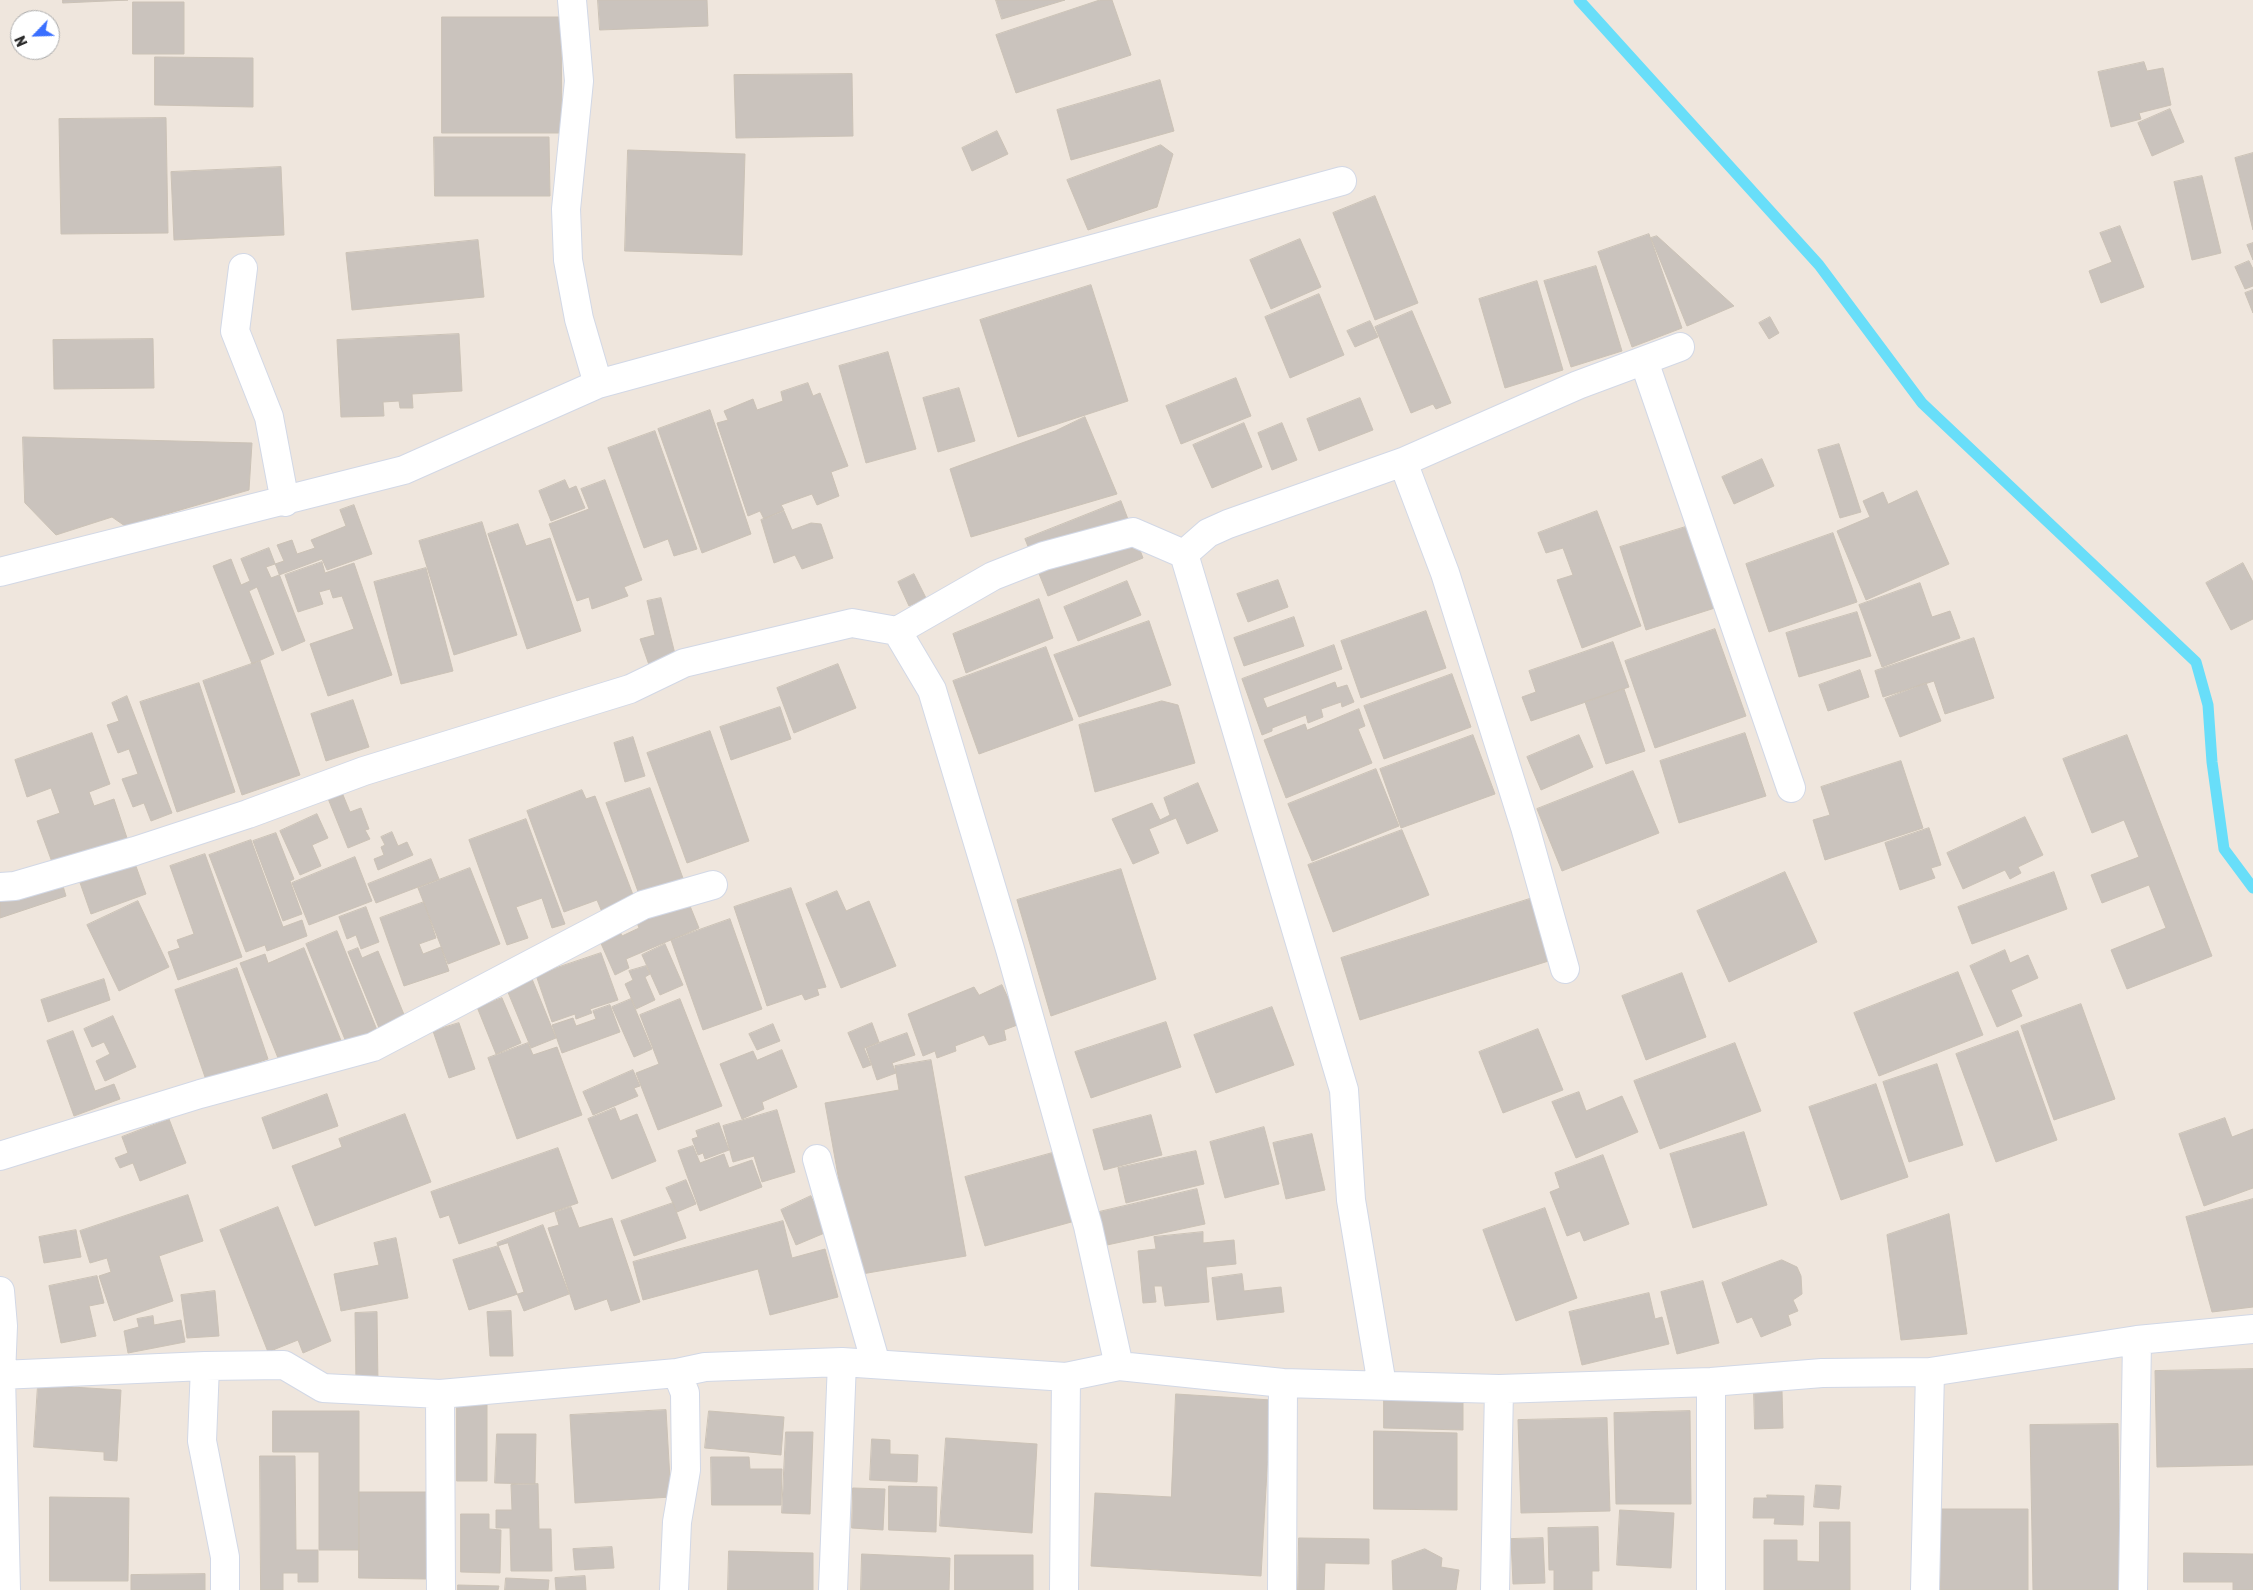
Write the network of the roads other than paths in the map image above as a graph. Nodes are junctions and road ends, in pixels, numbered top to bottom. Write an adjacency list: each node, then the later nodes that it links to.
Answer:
1 (572, 0): 6 (street)
2 (1342, 181): 6 (street)
3 (243, 268): 8 (street)
4 (1680, 347): 5 (street)
5 (1644, 361): 7 (street); 12 (street)
6 (598, 384): 8 (street)
7 (1403, 462): 9 (street); 15 (street)
8 (286, 502): 10 (street)
9 (1184, 554): 11 (street); 31 (street)
10 (0, 572)
11 (897, 631): 14 (street); 24 (street)
12 (1791, 788)
13 (713, 884): 16 (street)
14 (0, 887)
15 (1565, 969)
16 (0, 1156)
17 (817, 1159): 22 (street)
18 (0, 1291): 27 (street)
19 (2253, 1329): 20 (street)
20 (2137, 1340): 25 (street); 44 (street)
21 (842, 1362): 22 (street); 26 (street); 38 (street)
22 (876, 1364): 28 (street)
23 (205, 1366): 27 (street); 33 (street); 35 (street)
24 (1119, 1366): 28 (street); 30 (street)
25 (1930, 1372): 29 (street); 43 (street)
26 (676, 1373): 33 (street); 37 (street)
27 (1, 1375): 34 (street)
28 (1066, 1377): 39 (street)
29 (1711, 1382): 32 (street); 42 (street)
30 (1283, 1383): 31 (street); 40 (street)
31 (1382, 1385): 32 (street)
32 (1499, 1389): 41 (street)
33 (440, 1394): 36 (street)
34 (6, 1590)
35 (225, 1590)
36 (441, 1590)
37 (674, 1590)
38 (834, 1590)
39 (1064, 1590)
40 (1282, 1590)
41 (1495, 1590)
42 (1710, 1590)
43 (1925, 1590)
44 (2133, 1590)

